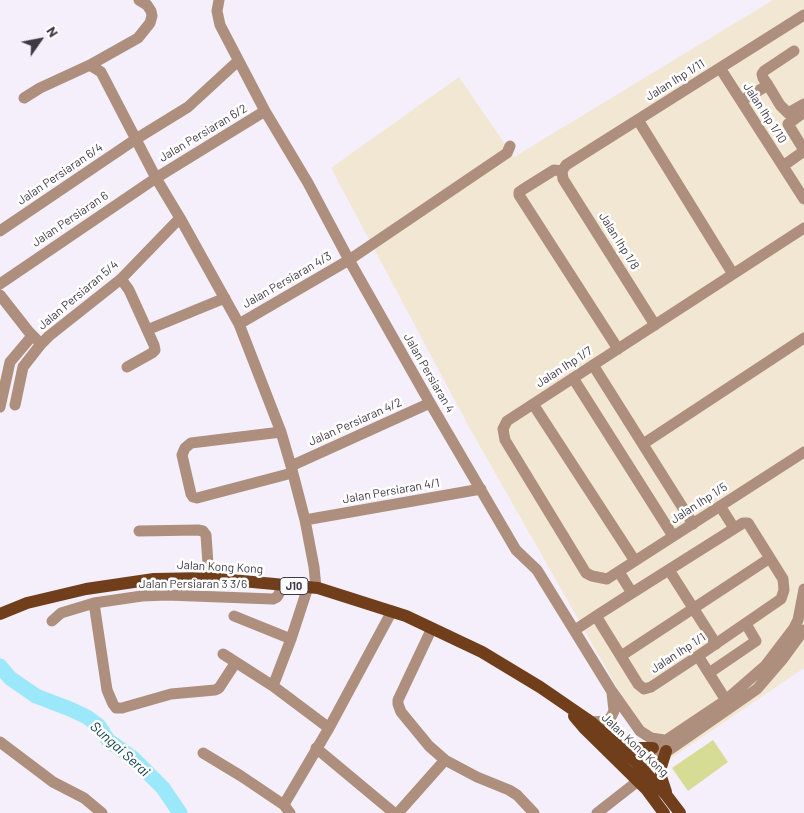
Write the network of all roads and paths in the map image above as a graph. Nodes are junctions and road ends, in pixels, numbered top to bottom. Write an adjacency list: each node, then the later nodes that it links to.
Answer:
1 (139, 0): 6 (street)
2 (219, 0): 5 (street, Jalan Persiaran 4)
3 (804, 15): 7 (street, Jalan Ihp 1/11)
4 (794, 51): 8 (street)
5 (238, 60): 12 (street, Jalan Persiaran 4); 15 (street, Jalan Persiaran 6/4)
6 (90, 65): 9 (street); 15 (street)
7 (720, 68): 10 (street, Jalan Ihp 1/10); 14 (street, Jalan Ihp 1/11)
8 (768, 85): 10 (street); 11 (street)
9 (24, 98)
10 (741, 101): 18 (street, Jalan Ihp 1/10)
11 (804, 104)
12 (265, 111): 20 (street, Jalan Persiaran 6/2); 25 (street, Jalan Persiaran 4)
13 (804, 112): 17 (street)
14 (638, 120): 19 (street, Jalan Ihp 1/11); 26 (street)
15 (136, 139): 20 (street); 24 (street, Jalan Persiaran 6/4)
16 (510, 146): 25 (street, Jalan Persiaran 4/3)
17 (804, 151): 18 (street)
18 (783, 166): 21 (street, Jalan Ihp 1/10)
19 (562, 171): 32 (street, Jalan Ihp 1/8); 37 (street, Jalan Ihp 1/11)
20 (156, 178): 22 (street); 28 (street, Jalan Persiaran 6)
21 (804, 199)
22 (180, 218): 27 (street, Jalan Persiaran 5/4); 30 (street)
23 (804, 228): 26 (street, Jalan Ihp 1/7)
24 (0, 231)
25 (349, 260): 31 (street, Jalan Persiaran 4/3); 41 (street, Jalan Persiaran 4)
26 (733, 274): 32 (street, Jalan Ihp 1/7)
27 (121, 279): 33 (street); 36 (street, Jalan Persiaran 5/4)
28 (0, 284)
29 (0, 295): 34 (street)
30 (225, 298): 31 (street); 33 (street)
31 (239, 324): 45 (street)
32 (655, 325): 37 (street, Jalan Ihp 1/7)
33 (147, 330): 39 (street)
34 (32, 336): 36 (street); 44 (street)
35 (804, 338): 46 (street)
36 (41, 344): 43 (street, Jalan Persiaran 5/4)
37 (618, 349): 38 (street, Jalan Ihp 1/7)
38 (593, 365): 40 (street, Jalan Ihp 1/7); 46 (street)
39 (127, 367)
40 (573, 378): 42 (street, Jalan Ihp 1/7); 55 (street)
41 (430, 403): 48 (street, Jalan Persiaran 4/2); 49 (street, Jalan Persiaran 4)
42 (533, 404): 57 (street); 59 (street, Jalan Ihp 1/7)
43 (15, 405)
44 (0, 407)
45 (281, 432): 48 (street); 48 (street, Jalan Persiaran 4/2)
46 (642, 444): 52 (street)
47 (804, 452): 50 (street, Jalan Ihp 1/5)
48 (292, 469): 51 (street)
49 (482, 489): 51 (street, Jalan Persiaran 4/1); 74 (street, Jalan Persiaran 4)
50 (720, 506): 52 (street, Jalan Ihp 1/5); 53 (street)
51 (305, 520): 62 (street)
52 (693, 524): 55 (street, Jalan Ihp 1/5)
53 (734, 528): 56 (street); 58 (street)
54 (140, 531): 60 (street)
55 (673, 536): 57 (street, Jalan Ihp 1/5)
56 (770, 558): 66 (street); 72 (street, Jalan Ihp 1/1)
57 (635, 561): 59 (street, Jalan Ihp 1/5)
58 (668, 570): 64 (street); 66 (street)
59 (614, 575): 64 (street)
60 (209, 578): 61 (main road, Jalan Kong Kong / J10); 68 (main road, Jalan Kong Kong / J10)
61 (284, 585): 62 (main road, Jalan Kong Kong / J10); 65 (street, Jalan Persiaran 3 3/6)
62 (312, 588): 67 (main road, Jalan Kong Kong / J10); 76 (street)
63 (804, 589): 86 (street)
64 (632, 593): 70 (street)
65 (94, 603): 71 (street); 81 (street)
66 (694, 608): 77 (street); 79 (street)
67 (392, 611): 73 (main road, Jalan Kong Kong / J10); 88 (street)
68 (0, 614)
69 (234, 616): 76 (street)
70 (596, 616): 74 (street); 79 (street, Jalan Ihp 1/1)
71 (52, 621)
72 (746, 624): 77 (street, Jalan Ihp 1/1); 82 (street)
73 (432, 628): 85 (main road, Jalan Kong Kong / J10); 95 (street)
74 (575, 630): 84 (street, Jalan Persiaran 4)
75 (804, 630): 86 (street)
76 (291, 639): 83 (street)
77 (716, 644): 80 (street, Jalan Ihp 1/1)
78 (222, 654): 81 (street)
79 (621, 656): 80 (street, Jalan Ihp 1/1)
80 (698, 656): 82 (street)
81 (236, 662): 83 (street)
82 (709, 672): 86 (street)
83 (273, 686): 88 (street)
84 (611, 690): 87 (street); 91 (street, Jalan Persiaran 4)
85 (564, 704): 87 (main road, Jalan Kong Kong / J10); 96 (main road, Jalan Kong Kong / J10)
86 (728, 704): 91 (street)
87 (591, 722): 90 (main road, Jalan Kong Kong / J10)
88 (329, 728): 92 (street)
89 (0, 742): 99 (street)
90 (614, 742): 93 (main road); 96 (main road, Jalan Kong Kong / J10)
91 (665, 746): 93 (street); 96 (street); 97 (main road)
92 (316, 748): 98 (street); 100 (street)
93 (653, 748): 96 (street)
94 (203, 753): 98 (street)
95 (445, 760): 101 (street); 102 (street)
96 (635, 771): 97 (main road, Jalan Kong Kong / J10); 103 (street); 104 (main road, Jalan Kong Kong / J10)
97 (667, 796): 105 (main road, Jalan Kong Kong / J10)
98 (287, 809)
99 (102, 813)
100 (394, 813)
101 (398, 813)
102 (534, 813)
103 (597, 813)
104 (664, 813)
105 (680, 813)

